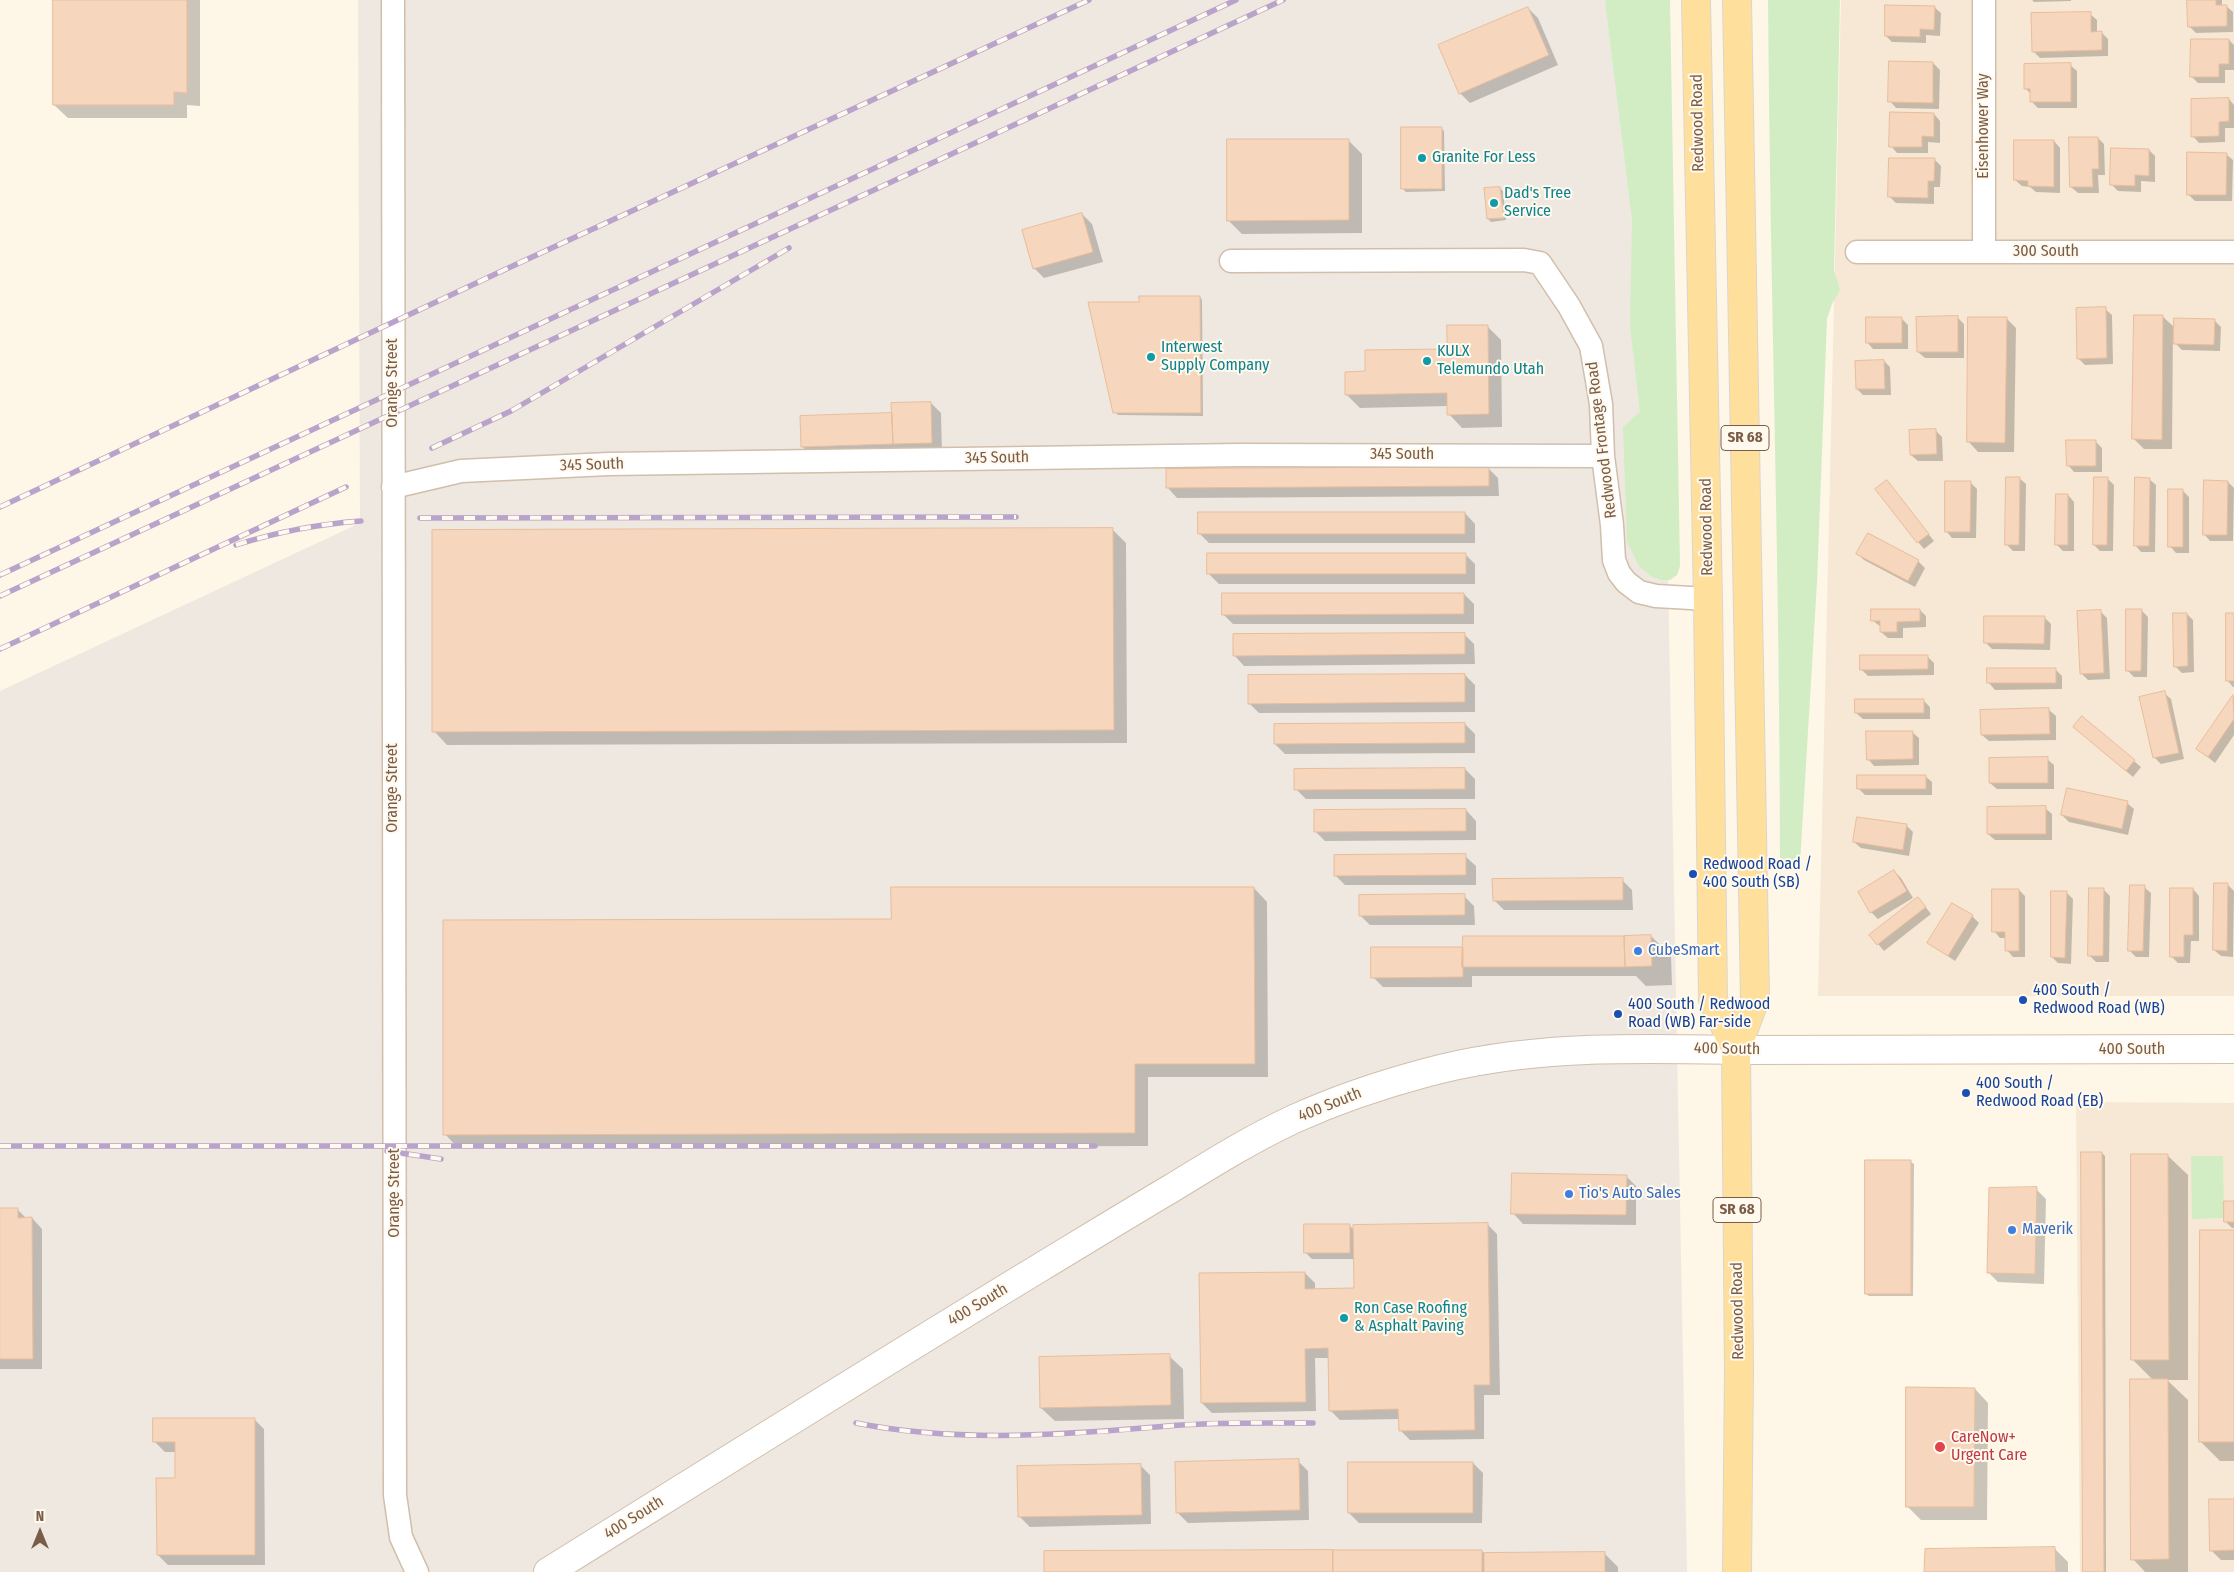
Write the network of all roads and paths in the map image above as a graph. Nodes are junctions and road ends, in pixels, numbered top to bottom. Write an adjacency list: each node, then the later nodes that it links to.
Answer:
1 (393, 0): 10 (street, Orange Street)
2 (1696, 0): 11 (main road, Redwood Road / SR 68)
3 (1737, 0): 13 (main road, Redwood Road / SR 68)
4 (1984, 0): 6 (street, Eisenhower Way)
5 (1858, 252): 6 (street, 300 South)
6 (1984, 252): 7 (street, 300 South)
7 (2234, 252)
8 (1231, 261): 9 (street, Redwood Frontage Road)
9 (1602, 456): 10 (street, 345 South); 11 (street, Redwood Frontage Road)
10 (394, 487): 14 (street, Orange Street)
11 (1708, 599): 13 (main road, Redwood Road / SR 68)
12 (2234, 1049): 13 (street, 400 South)
13 (1736, 1050): 15 (street, 400 South); 16 (main road, Redwood Road / SR 68)
14 (417, 1572)
15 (548, 1572)
16 (1737, 1572)

